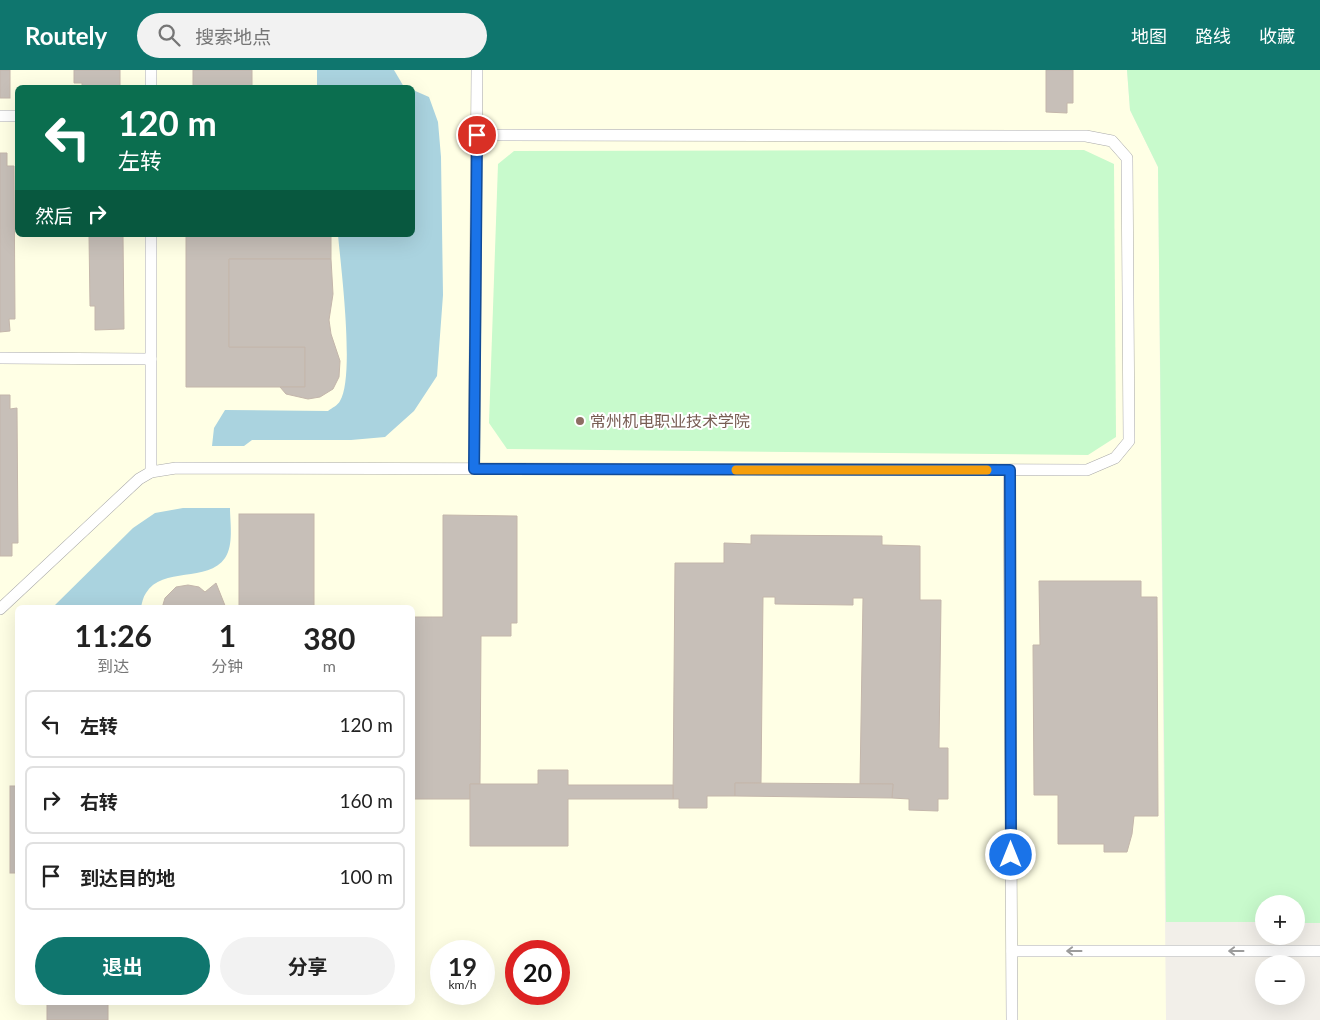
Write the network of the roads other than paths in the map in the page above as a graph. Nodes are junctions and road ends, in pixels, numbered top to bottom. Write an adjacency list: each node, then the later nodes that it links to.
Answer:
1 (151, 70): 3 (lane)
2 (477, 70): 6 (lane)
3 (151, 85)
4 (0, 116): 5 (lane)
5 (15, 116)
6 (477, 135): 10 (lane); 11 (lane)
7 (151, 237): 9 (lane)
8 (0, 358): 9 (lane)
9 (151, 359): 12 (lane)
10 (474, 469): 11 (lane); 12 (lane)
11 (1010, 470): 15 (lane)
12 (151, 472): 13 (lane)
13 (0, 609)
14 (1320, 950): 15 (lane, one-way to 15)
15 (1012, 952): 16 (lane)
16 (1012, 1020)

